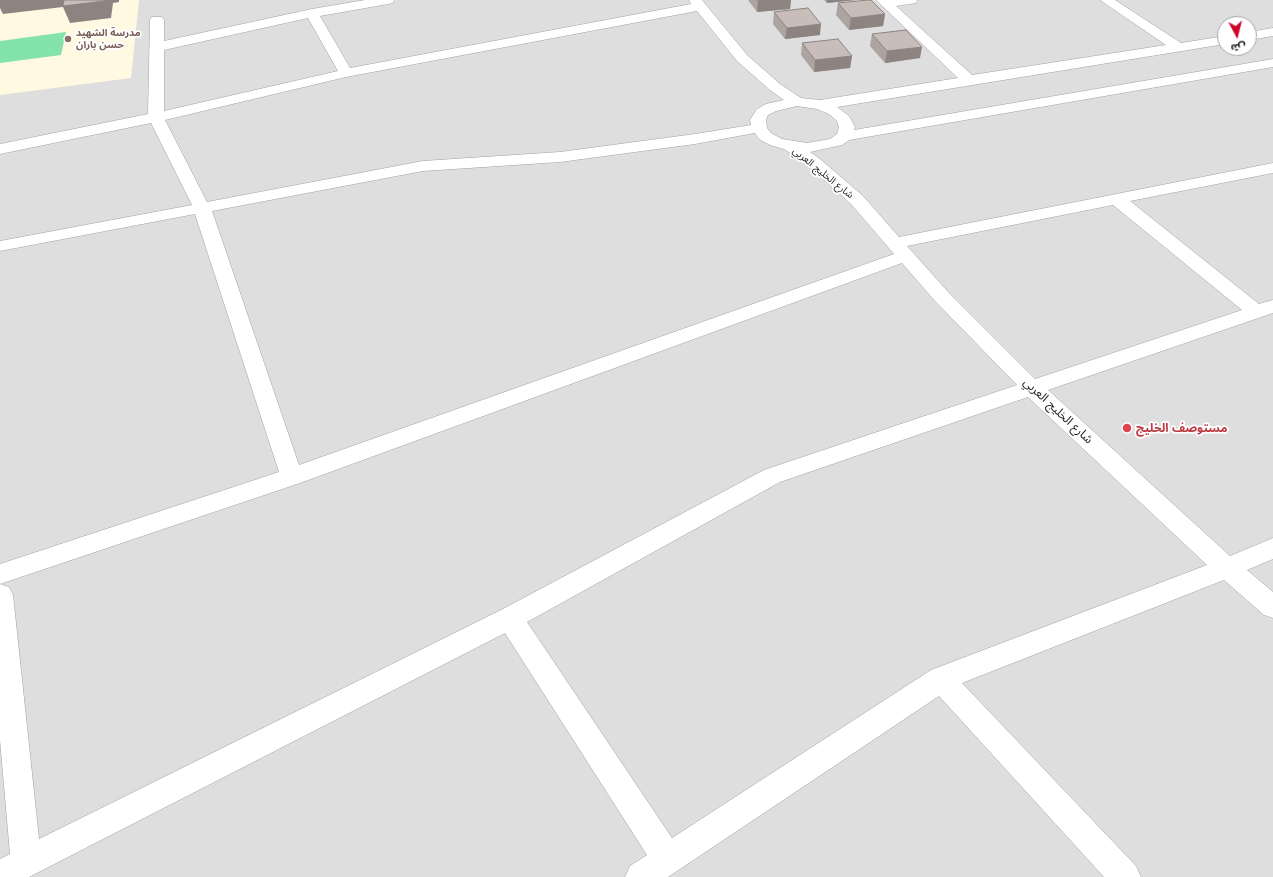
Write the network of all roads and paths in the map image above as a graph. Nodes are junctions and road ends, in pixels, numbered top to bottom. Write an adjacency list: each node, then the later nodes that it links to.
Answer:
1 (388, 0): 6 (street)
2 (911, 0): 4 (street)
3 (1106, 0): 12 (street)
4 (884, 2): 16 (street)
5 (697, 3): 13 (street, شارع الخليج العربي); 15 (street)
6 (312, 13): 11 (street); 15 (street)
7 (157, 20): 11 (street)
8 (1273, 32): 9 (street)
9 (1257, 35)
10 (1217, 41): 12 (street)
11 (157, 47): 20 (street)
12 (1178, 47): 16 (street)
13 (742, 58): 17 (street, شارع الخليج العربي); 19 (street, شارع الخليج العربي)
14 (1273, 63): 21 (street)
15 (346, 73): 20 (street)
16 (969, 80): 18 (street)
17 (796, 102): 18 (street, شارع الخليج العربي); 19 (street, شارع الخليج العربي)
18 (820, 105): 21 (street, شارع الخليج العربي)
19 (760, 108): 22 (street, شارع الخليج العربي); 27 (street)
20 (156, 117): 23 (street); 27 (street)
21 (840, 139): 22 (street, شارع الخليج العربي); 26 (street, شارع الخليج العربي)
22 (790, 146): 26 (street, شارع الخليج العربي)
23 (0, 149)
24 (1273, 168): 25 (street)
25 (1117, 199): 29 (street); 30 (street)
26 (857, 200): 29 (street, شارع الخليج العربي)
27 (202, 208): 28 (street); 32 (street)
28 (0, 246)
29 (900, 249): 31 (street, شارع الخليج العربي); 32 (street)
30 (1264, 308): 31 (street)
31 (1031, 387): 34 (street, شارع الخليج العربي); 38 (street)
32 (292, 477): 35 (street)
33 (1273, 548): 34 (street)
34 (1227, 568): 37 (street, شارع الخليج العربي); 39 (street)
35 (0, 574)
36 (0, 595): 41 (street)
37 (1273, 607)
38 (510, 618): 40 (street); 41 (street)
39 (941, 680): 40 (street); 44 (street)
40 (668, 859): 43 (street)
41 (26, 862): 42 (street)
42 (0, 875)
43 (641, 877)
44 (1125, 877)

